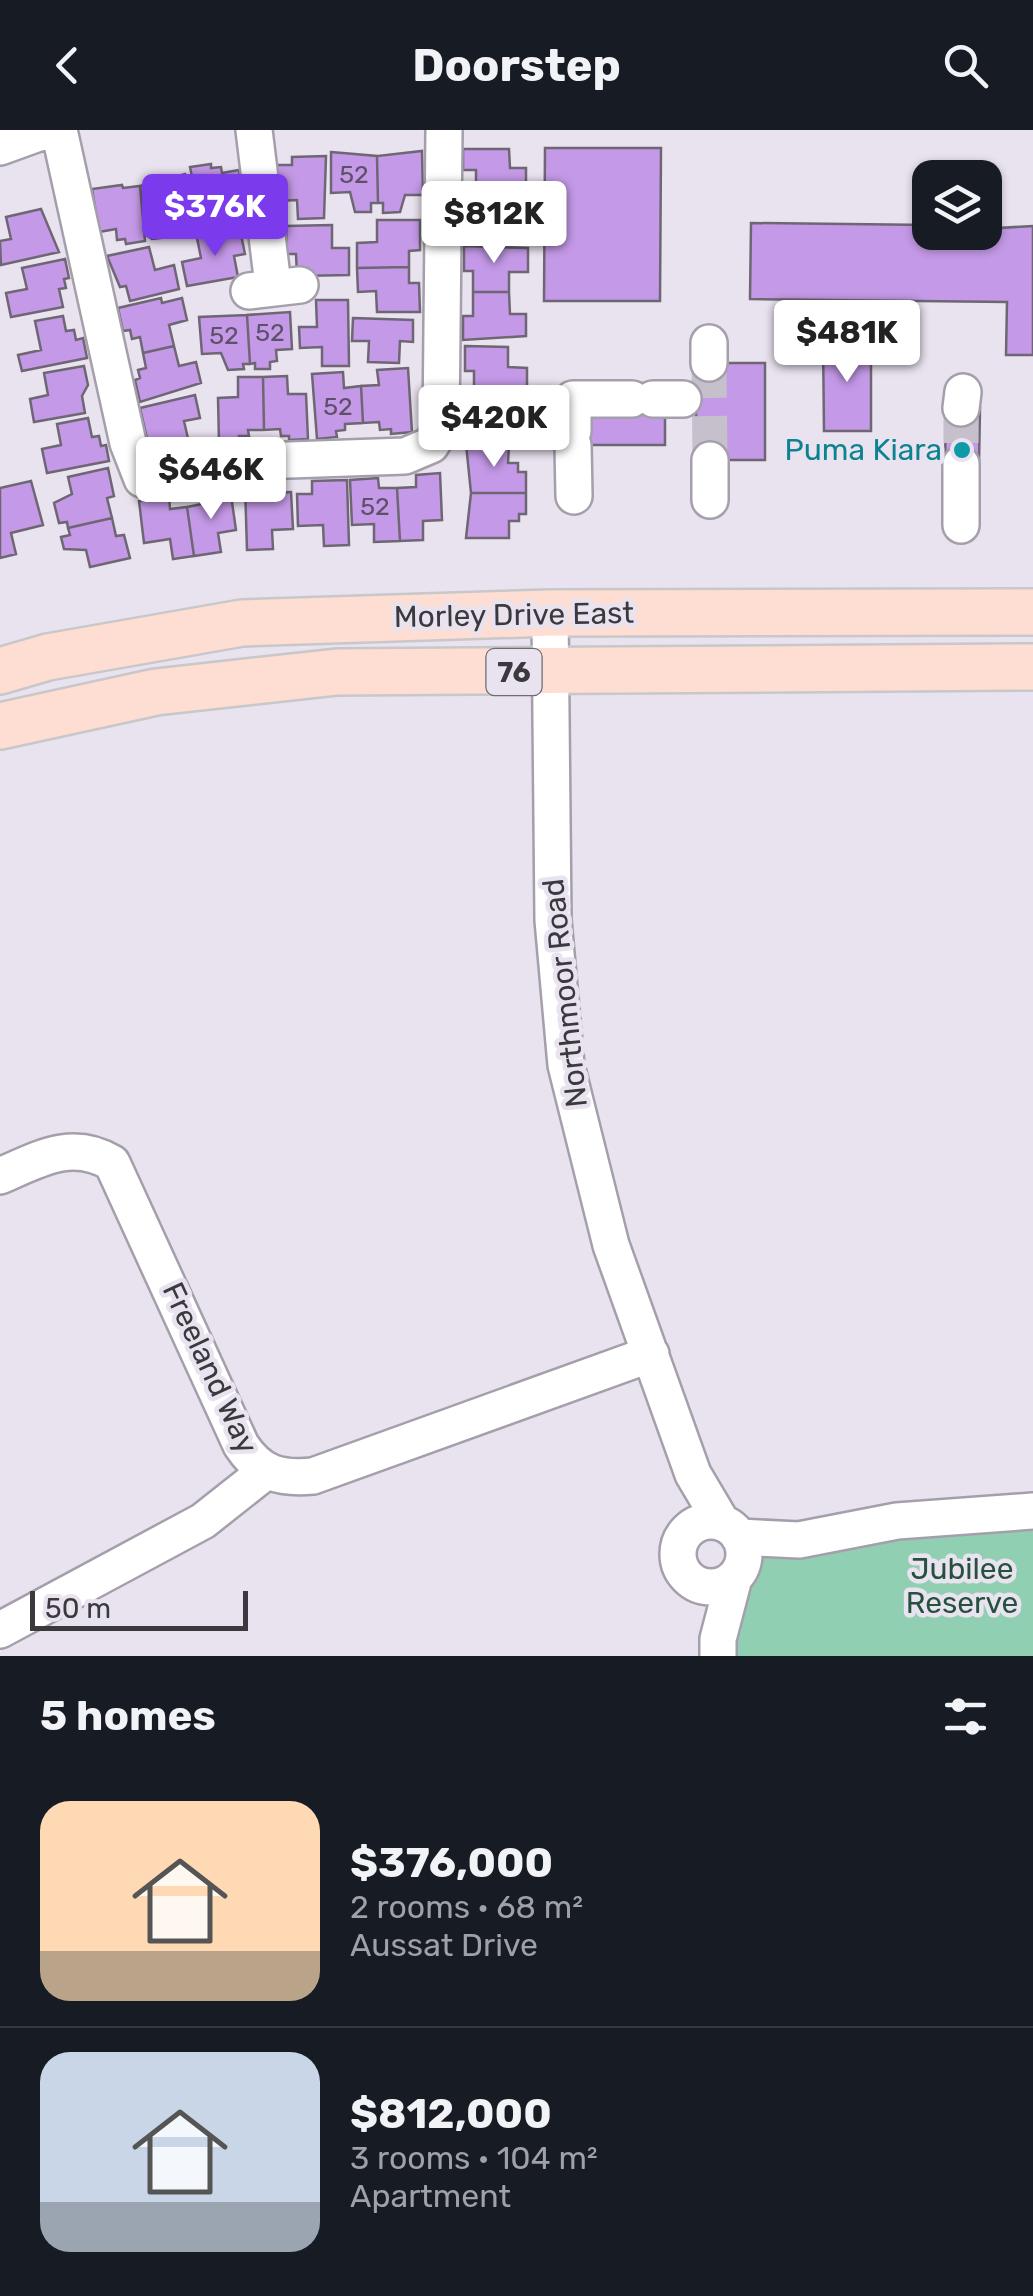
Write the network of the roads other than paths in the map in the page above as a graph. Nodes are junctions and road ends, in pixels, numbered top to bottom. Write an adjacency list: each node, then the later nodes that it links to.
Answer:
1 (47, 130): 5 (street)
2 (58, 130): 4 (street)
3 (254, 130): 6 (street)
4 (444, 130)
5 (0, 146)
6 (274, 287)
7 (656, 399): 10 (street)
8 (710, 460): 11 (street)
9 (961, 464): 12 (street)
10 (574, 496)
11 (710, 500)
12 (961, 526)
13 (1033, 612): 14 (main road, Morley Drive East / 76)
14 (550, 613): 16 (main road, Morley Drive East / 76); 17 (street, Northmoor Road)
15 (1033, 667): 17 (main road, Morley Drive East / 76)
16 (0, 671)
17 (548, 672): 18 (main road, Morley Drive East / 76); 20 (street, Northmoor Road)
18 (0, 726)
19 (0, 1176): 21 (street, Freeland Way)
20 (651, 1354): 21 (street, Freeland Way); 22 (street, Northmoor Road)
21 (265, 1472): 27 (street)
22 (693, 1474): 24 (street, Northmoor Road); 25 (street, Northmoor Road)
23 (1033, 1511): 25 (street)
24 (682, 1536): 25 (street); 26 (street)
25 (734, 1551): 26 (street); 28 (street)
26 (695, 1584): 28 (street)
27 (0, 1630)
28 (718, 1648)

